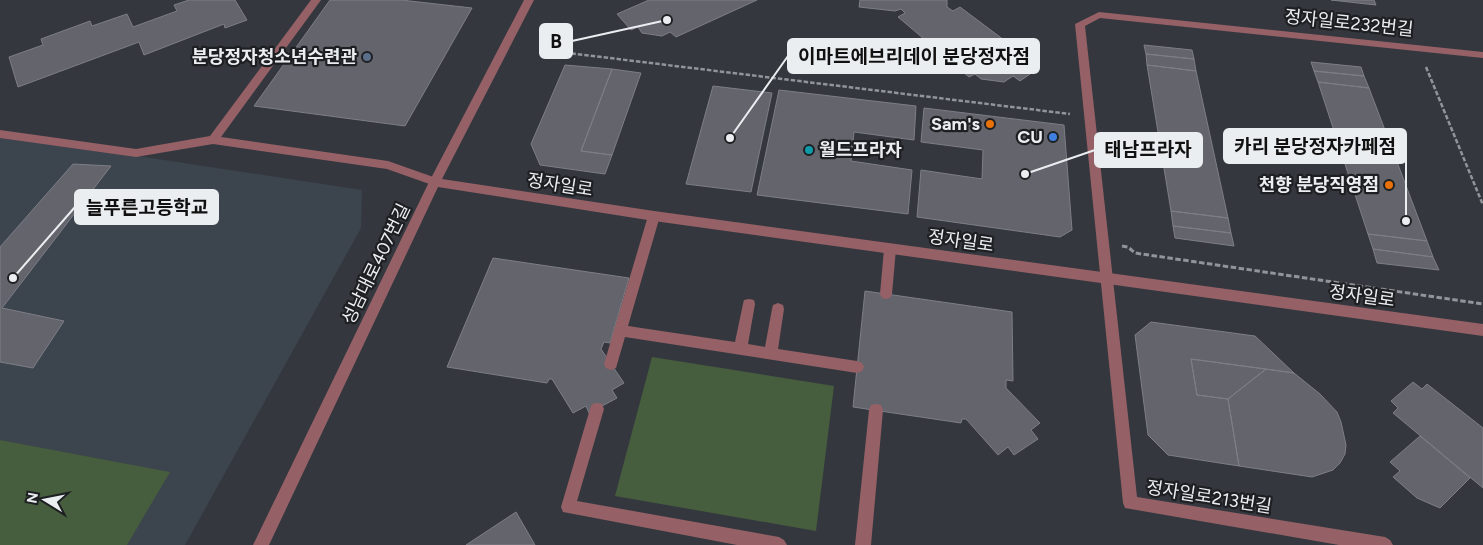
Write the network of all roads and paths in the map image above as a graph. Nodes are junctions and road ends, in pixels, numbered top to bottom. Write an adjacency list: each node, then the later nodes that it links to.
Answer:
1 (316, 0): 8 (street)
2 (528, 0): 9 (street, 성남대로407번길)
3 (1419, 48): 5 (street, 정자일로232번길); 6 (street, 정자일로232번길); 10 (path)
4 (552, 51): 6 (path)
5 (1483, 55)
6 (1090, 116): 12 (street, 정자일로232번길)
7 (0, 134): 8 (street, 정자일로)
8 (213, 140): 9 (street, 정자일로)
9 (435, 182): 11 (street, 정자일로); 27 (street, 성남대로407번길)
10 (1483, 206)
11 (654, 216): 13 (street, 정자일로); 20 (street)
12 (1104, 244): 14 (street, 정자일로232번길); 17 (path)
13 (890, 249): 14 (street, 정자일로); 15 (street)
14 (1108, 279): 19 (street, 정자일로); 30 (street, 정자일로213번길)
15 (886, 294)
16 (749, 304): 21 (street)
17 (1483, 304)
18 (778, 309): 22 (street)
19 (1483, 330)
20 (621, 331): 21 (street); 23 (street)
21 (740, 349): 22 (street)
22 (770, 354): 24 (street)
23 (611, 364)
24 (857, 367)
25 (597, 408): 28 (street)
26 (876, 410): 29 (street)
27 (261, 545)
28 (779, 545)
29 (864, 545)
30 (1385, 545)

